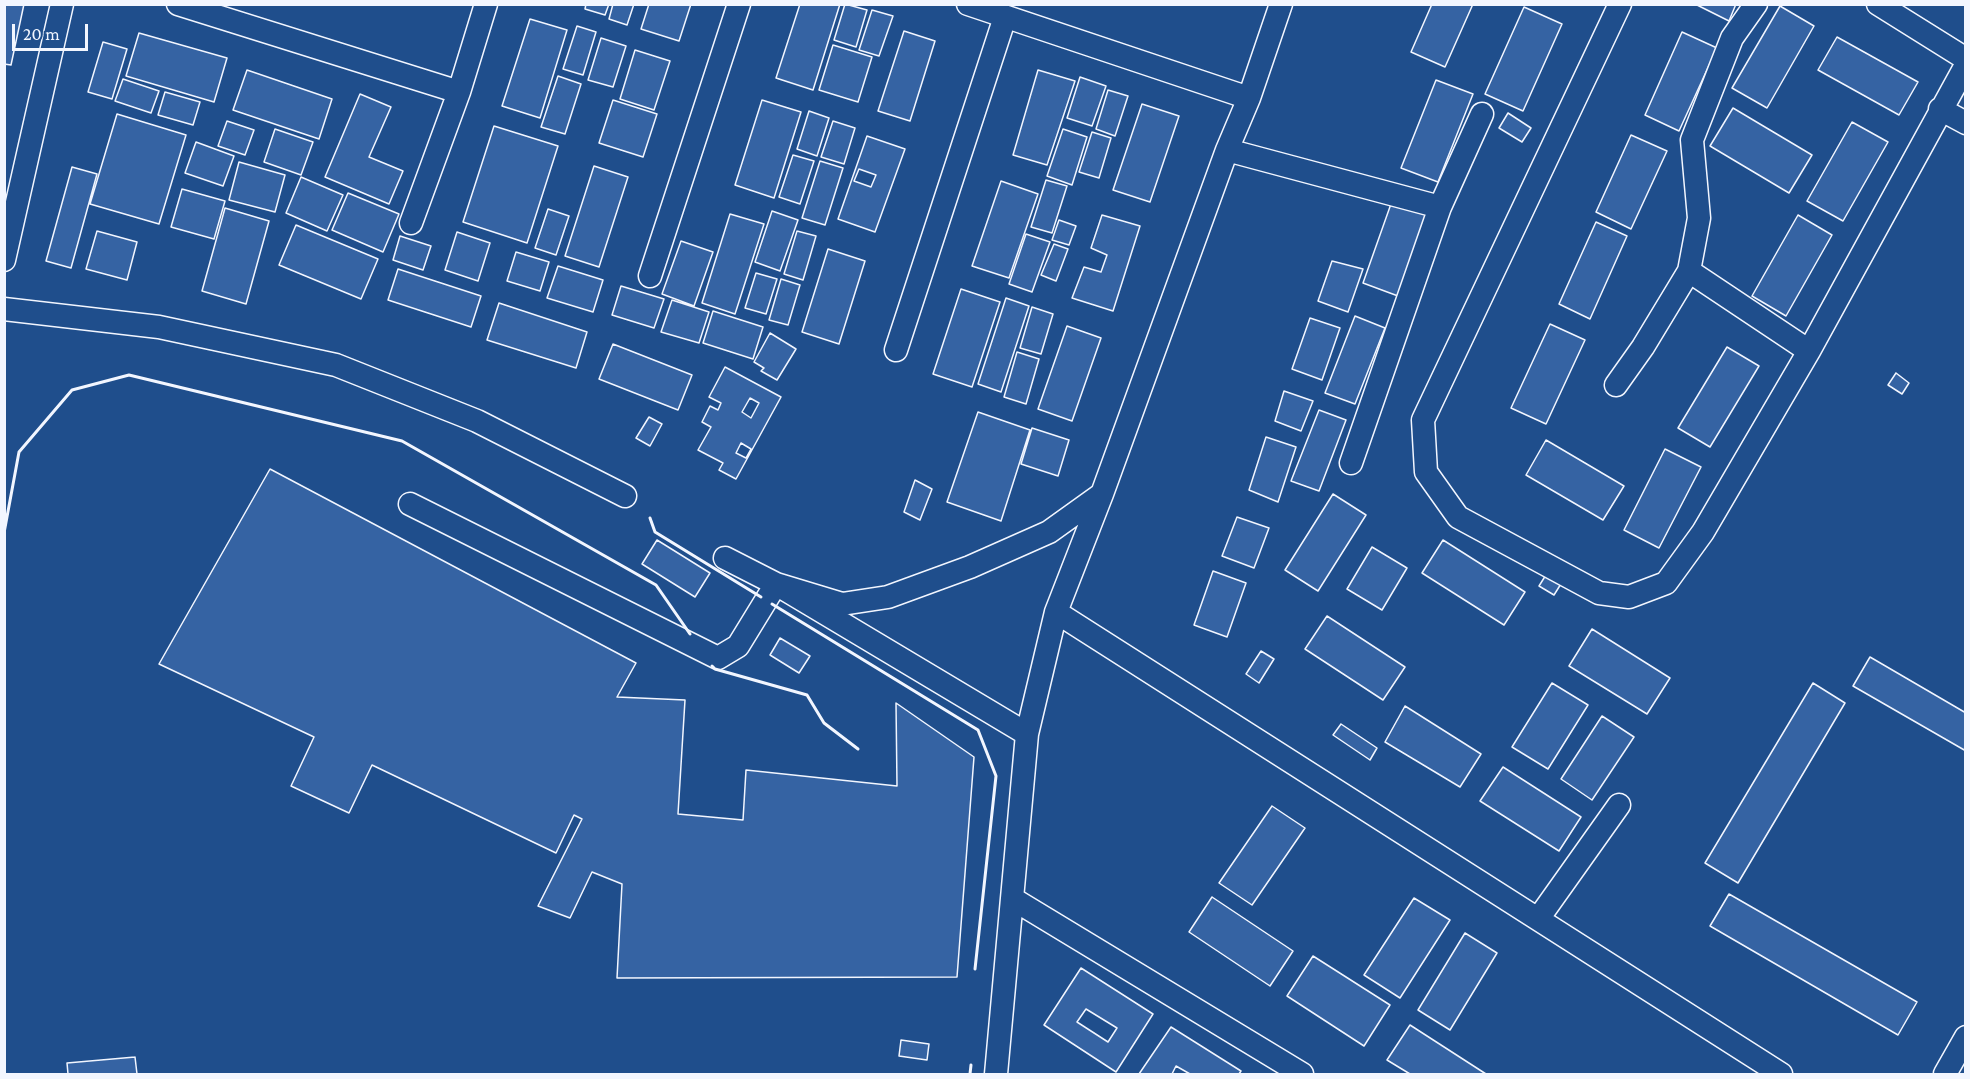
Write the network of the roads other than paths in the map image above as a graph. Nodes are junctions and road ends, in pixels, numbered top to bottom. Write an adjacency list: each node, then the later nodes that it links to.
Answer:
1 (62, 4): 21 (street)
2 (178, 4): 13 (street)
3 (486, 4): 13 (street)
4 (739, 4): 23 (street)
5 (968, 4): 10 (street)
6 (1281, 4): 14 (street)
7 (1620, 4): 26 (street)
8 (1756, 4): 22 (street)
9 (1878, 4): 11 (street)
10 (1005, 17): 14 (street); 25 (street)
11 (1965, 58)
12 (1965, 65): 15 (street)
13 (459, 92): 20 (street)
14 (1250, 98): 18 (street)
15 (1940, 109): 17 (street); 26 (street)
16 (1482, 114): 19 (street)
17 (1965, 123)
18 (1227, 150): 19 (street); 29 (street)
19 (1440, 207): 28 (street)
20 (411, 223)
21 (4, 260)
22 (1689, 272): 26 (street); 27 (street)
23 (650, 276)
24 (4, 309): 30 (street)
25 (896, 350)
26 (1809, 351)
27 (1616, 385)
28 (1351, 463)
29 (1102, 494): 33 (street); 34 (street)
30 (625, 496)
31 (410, 504): 33 (street)
32 (725, 558): 33 (street)
33 (776, 584): 35 (street)
34 (1056, 612): 35 (street); 38 (street)
35 (1027, 734): 37 (street)
36 (1619, 805): 38 (street)
37 (1013, 899): 40 (street); 41 (street)
38 (1538, 919): 42 (street)
39 (1965, 1037): 43 (street)
40 (996, 1074)
41 (1302, 1074)
42 (1781, 1074)
43 (1945, 1074)

